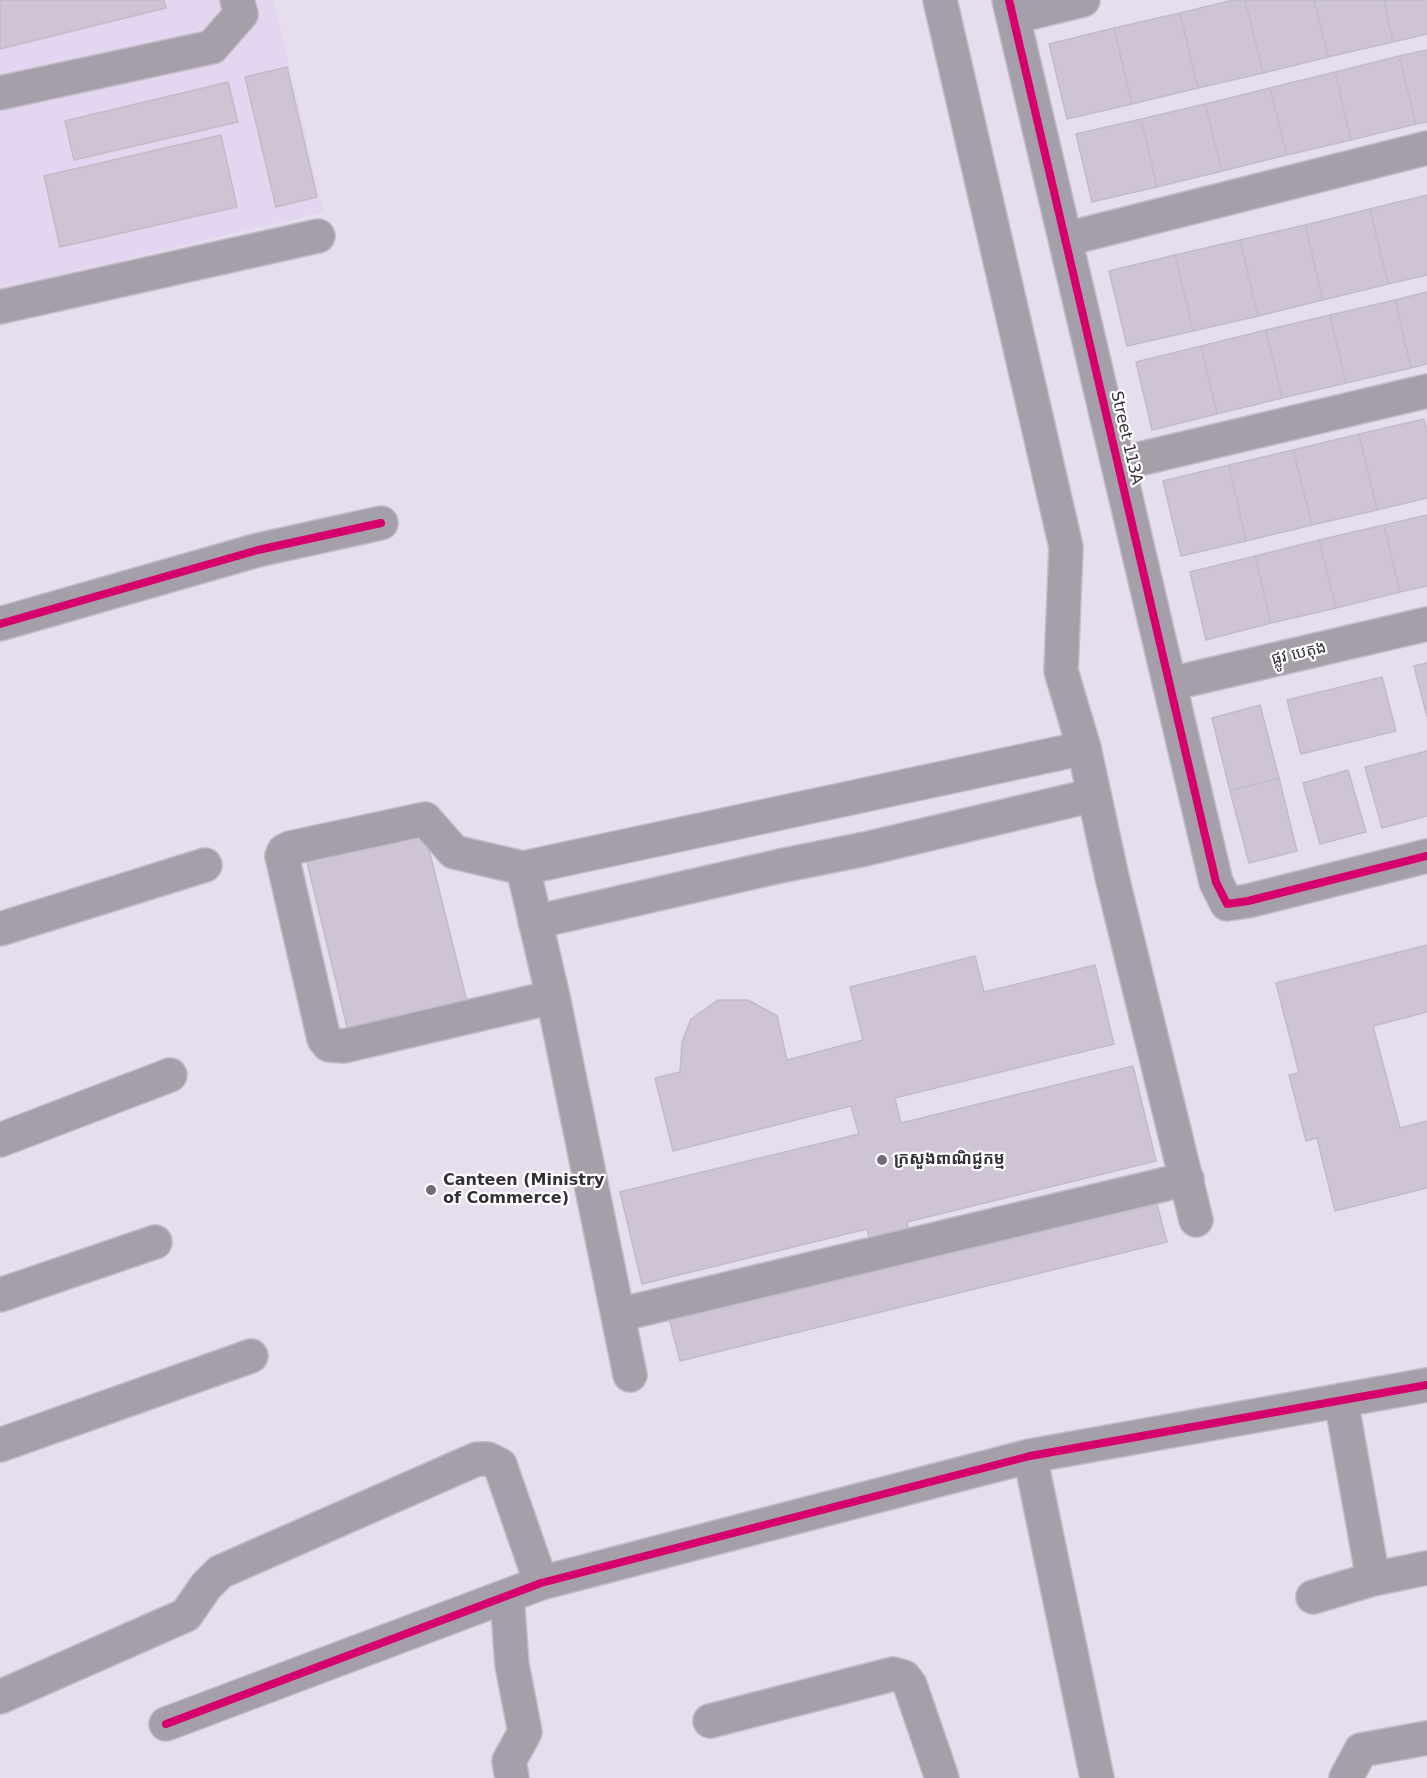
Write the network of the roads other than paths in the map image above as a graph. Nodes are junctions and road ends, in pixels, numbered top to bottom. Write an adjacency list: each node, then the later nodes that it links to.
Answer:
1 (237, 0): 5 (street)
2 (940, 0): 16 (street)
3 (1083, 0): 4 (street)
4 (1011, 9): 8 (street, Street 113A)
5 (0, 93)
6 (1427, 148): 8 (street)
7 (318, 236): 9 (street)
8 (1066, 239): 11 (street, Street 113A)
9 (0, 307)
10 (1427, 391): 11 (street)
11 (1118, 464): 15 (street, Street 113A)
12 (381, 523): 13 (street)
13 (0, 624)
14 (1427, 624): 15 (street, ផ្លូវ បេតុង)
15 (1170, 684): 18 (street, Street 113A)
16 (1084, 748): 17 (street); 20 (street)
17 (1094, 795): 21 (street); 26 (street)
18 (1427, 856)
19 (205, 865): 22 (street)
20 (523, 868): 21 (street); 23 (street)
21 (535, 922): 23 (street)
22 (0, 929)
23 (553, 998): 30 (street)
24 (170, 1075): 25 (street)
25 (0, 1140)
26 (1186, 1179): 27 (street); 30 (street)
27 (1196, 1220)
28 (155, 1242): 29 (street)
29 (0, 1295)
30 (618, 1315): 32 (street)
31 (251, 1356): 35 (street)
32 (630, 1376)
33 (1427, 1385): 34 (street)
34 (1341, 1400): 36 (street); 38 (street)
35 (0, 1445)
36 (1030, 1456): 39 (street); 48 (street)
37 (1427, 1568): 38 (street)
38 (1373, 1579): 41 (street)
39 (541, 1583): 40 (street); 42 (street)
40 (507, 1596): 44 (street); 46 (street)
41 (1313, 1597)
42 (0, 1697)
43 (710, 1721): 47 (street)
44 (166, 1724)
45 (1427, 1738): 49 (street)
46 (512, 1778)
47 (942, 1778)
48 (1097, 1778)
49 (1346, 1778)

